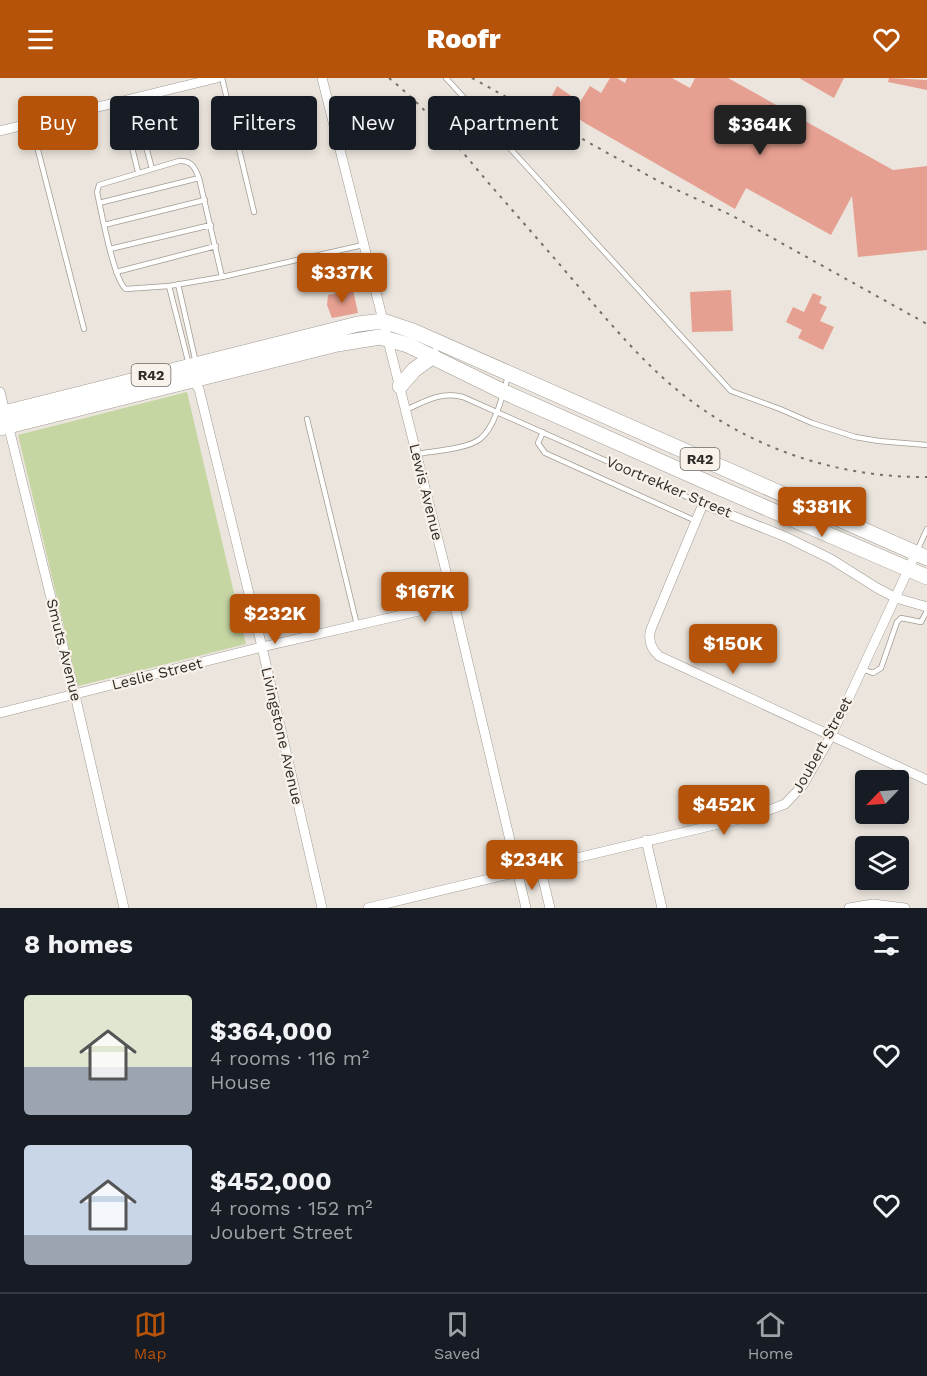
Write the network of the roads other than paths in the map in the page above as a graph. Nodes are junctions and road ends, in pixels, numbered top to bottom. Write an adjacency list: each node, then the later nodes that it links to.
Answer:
1 (217, 78): 5 (street)
2 (222, 78): 16 (lane)
3 (322, 78): 19 (street, Lewis Avenue)
4 (446, 78): 40 (lane)
5 (141, 96)
6 (18, 126): 7 (street)
7 (0, 131)
8 (38, 150): 27 (lane)
9 (133, 150): 12 (lane)
10 (147, 150): 11 (lane)
11 (152, 169): 12 (lane); 13 (lane)
12 (138, 172): 15 (lane)
13 (199, 178): 14 (lane); 15 (lane)
14 (205, 200): 17 (lane); 18 (lane)
15 (99, 203): 17 (lane)
16 (254, 212)
17 (104, 225): 21 (lane)
18 (211, 225): 20 (lane); 21 (lane)
19 (364, 245): 23 (lane); 26 (street, Lewis Avenue)
20 (216, 246): 22 (lane); 23 (lane)
21 (110, 249): 22 (lane)
22 (116, 272): 25 (lane)
23 (222, 277): 24 (lane)
24 (178, 284): 25 (lane); 31 (lane, Livingstone Avenue)
25 (170, 286): 31 (lane, Livingstone Avenue)
26 (383, 321): 28 (street, Lewis Avenue); 30 (main road, R42); 31 (main road, R42)
27 (84, 329)
28 (387, 338): 29 (main road, R42); 31 (main road, R42); 32 (street, Lewis Avenue)
29 (433, 356): 32 (main road); 34 (main road, R42)
30 (508, 374): 34 (lane); 42 (main road, R42)
31 (195, 375): 38 (main road, R42); 54 (street, Livingstone Avenue)
32 (400, 386): 35 (street, Lewis Avenue)
33 (0, 392): 38 (street, Smuts Avenue)
34 (504, 392): 36 (lane); 43 (main road, R42)
35 (406, 410): 36 (lane, Voortrekker Street); 41 (street, Lewis Avenue)
36 (497, 412): 39 (lane, Voortrekker Street); 41 (lane)
37 (307, 419): 53 (lane)
38 (3, 420): 56 (street, Smuts Avenue)
39 (543, 432): 44 (lane, Voortrekker Street); 45 (lane)
40 (927, 445)
41 (417, 454): 51 (street, Lewis Avenue)
42 (697, 458): 43 (main road); 47 (main road, R42)
43 (690, 474): 48 (main road, R42)
44 (703, 504): 45 (street); 50 (street, Voortrekker Street)
45 (696, 522): 58 (street)
46 (927, 529): 47 (lane)
47 (921, 556): 48 (street, Joubert Street)
48 (909, 568): 49 (main road, R42); 50 (street, Joubert Street)
49 (927, 577)
50 (896, 598): 52 (street, Voortrekker Street); 55 (street, Joubert Street)
51 (454, 603): 53 (street, Leslie Street); 62 (street, Lewis Avenue)
52 (927, 609): 55 (lane)
53 (357, 625): 54 (street, Leslie Street)
54 (262, 647): 56 (street, Leslie Street); 64 (street, Livingstone Avenue)
55 (862, 669): 58 (street, Joubert Street)
56 (75, 695): 57 (street, Leslie Street); 63 (street, Smuts Avenue)
57 (0, 713)
58 (831, 736): 59 (street); 60 (street, Joubert Street)
59 (927, 780)
60 (646, 840): 61 (street, Joubert Street); 68 (street)
61 (540, 867): 62 (street, Joubert Street); 67 (street)
62 (517, 873): 65 (street, Joubert Street); 66 (street, Lewis Avenue)
63 (124, 908)
64 (322, 908)
65 (368, 908)
66 (526, 908)
67 (550, 908)
68 (662, 908)
69 (849, 908): 70 (street)
70 (904, 908)

